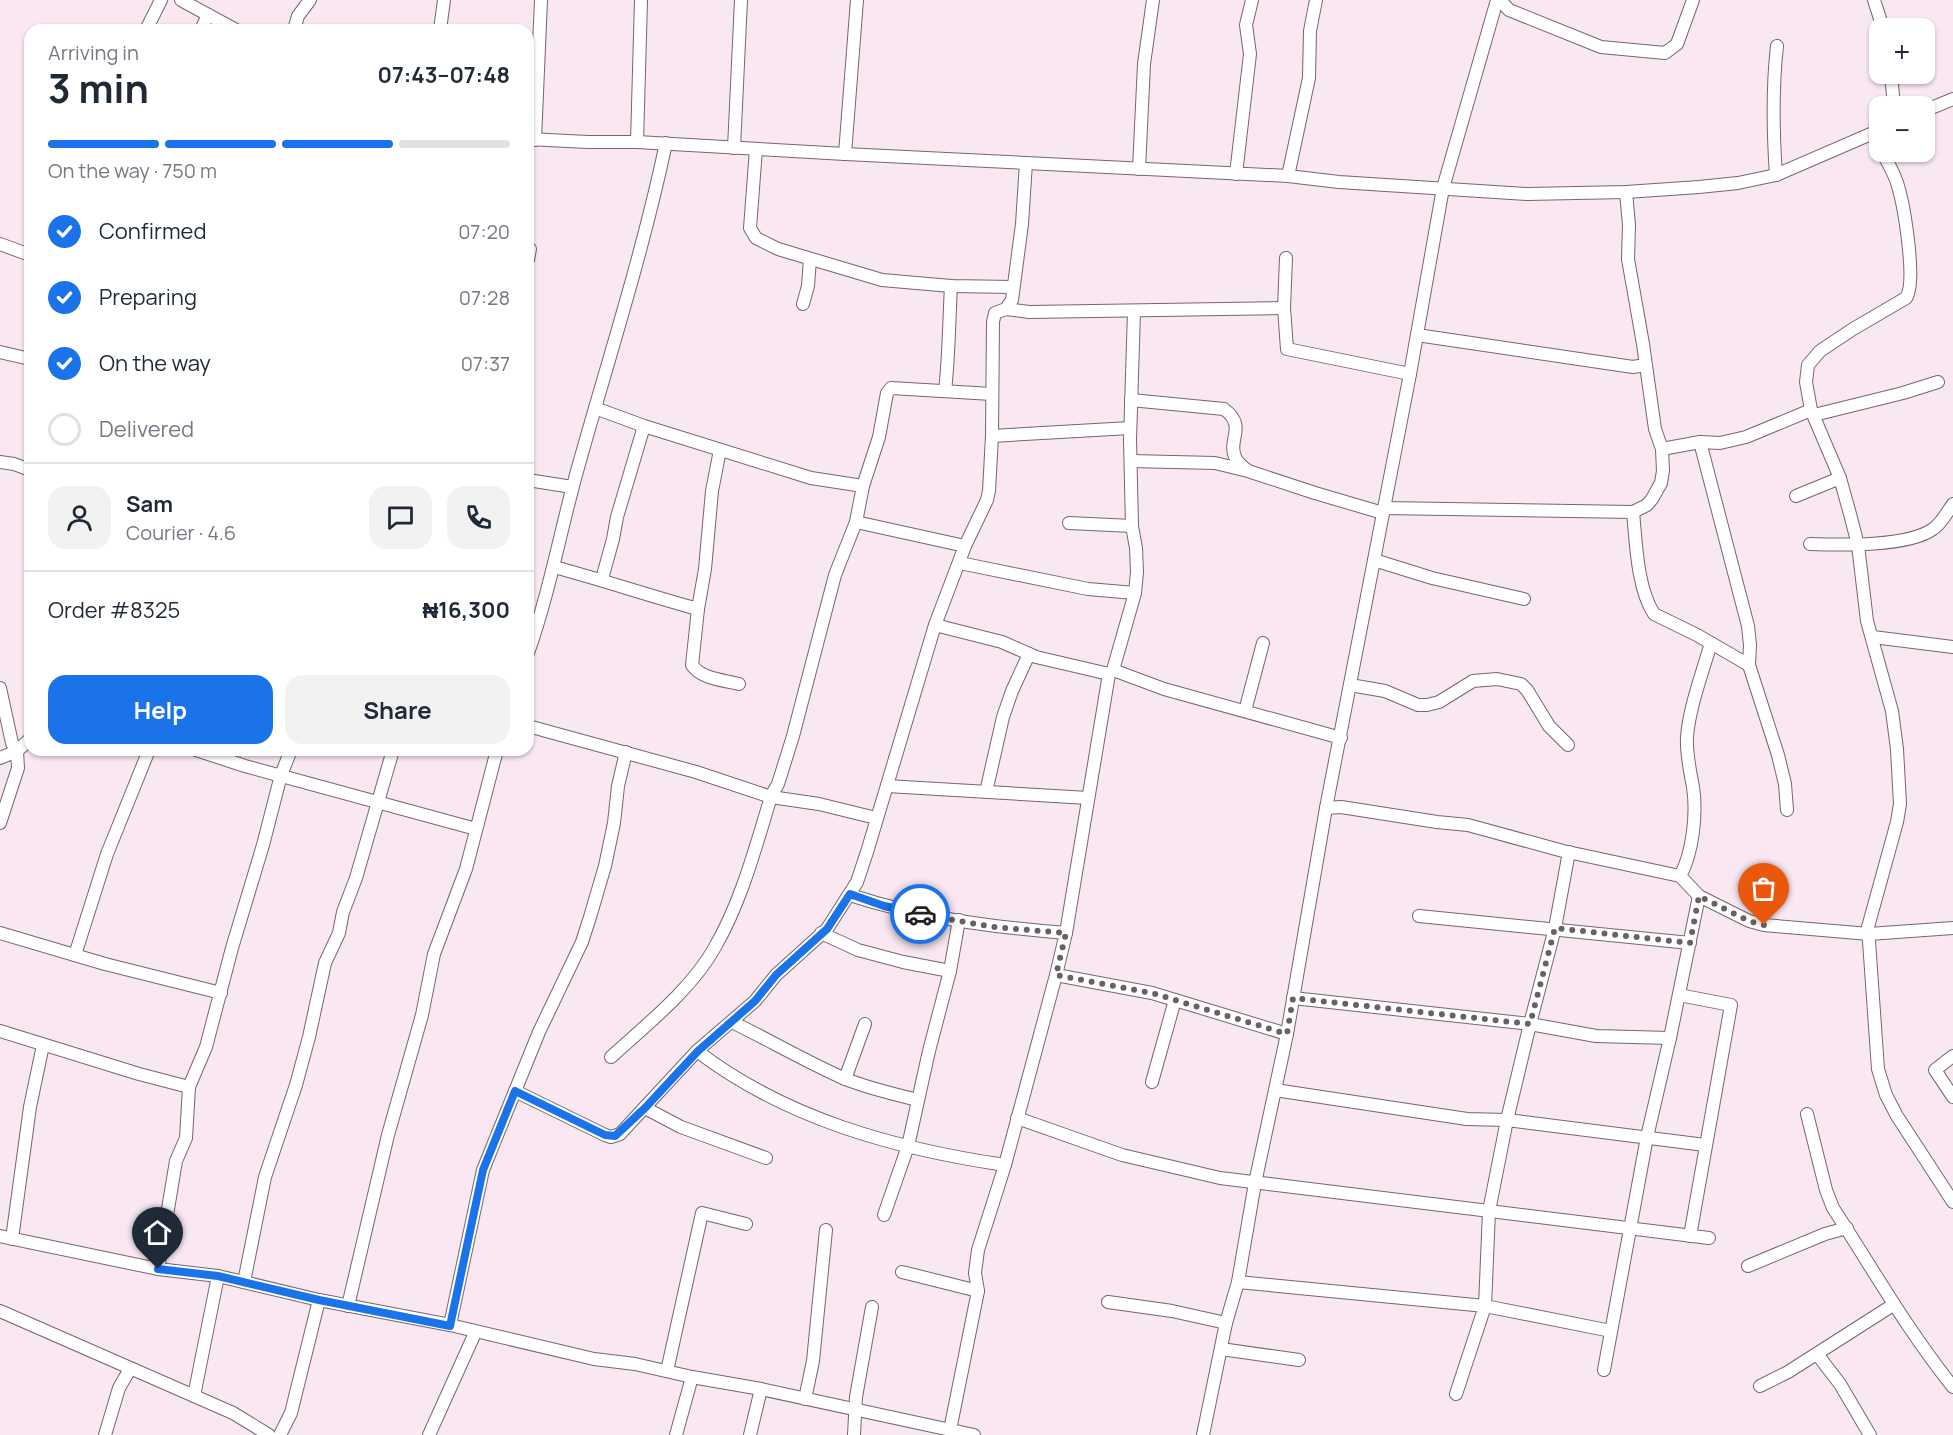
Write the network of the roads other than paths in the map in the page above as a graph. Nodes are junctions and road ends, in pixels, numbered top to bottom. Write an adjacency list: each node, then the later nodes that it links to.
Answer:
1 (161, 0): 19 (street)
2 (181, 0): 17 (street)
3 (310, 0): 22 (street)
4 (444, 0): 23 (street)
5 (541, 0): 27 (street)
6 (641, 0): 30 (street)
7 (741, 0): 32 (street)
8 (857, 0): 34 (street)
9 (1153, 0): 37 (street)
10 (1251, 0): 38 (street)
11 (1316, 0): 40 (street)
12 (1498, 0): 16 (street); 41 (street)
13 (1520, 0): 16 (street)
14 (1693, 0): 16 (street)
15 (1875, 0): 18 (street)
16 (1509, 10)
17 (208, 15): 20 (street); 21 (street)
18 (1880, 18)
19 (149, 24)
20 (204, 24)
21 (225, 24)
22 (296, 24)
23 (441, 24)
24 (1777, 46): 39 (street)
25 (1953, 99): 26 (street)
26 (1935, 106)
27 (534, 109)
28 (1869, 135): 39 (street)
29 (534, 140): 30 (street)
30 (637, 141): 31 (street)
31 (666, 143): 32 (street); 62 (street)
32 (734, 148): 33 (street)
33 (756, 149): 34 (street); 46 (street)
34 (845, 154): 36 (street)
35 (1887, 162): 63 (street)
36 (1026, 163): 37 (street); 48 (street)
37 (1139, 170): 38 (street)
38 (1236, 174): 40 (street)
39 (1776, 175): 42 (street)
40 (1288, 176): 41 (street)
41 (1443, 188): 42 (street); 53 (street)
42 (1626, 192): 56 (street)
43 (0, 244): 44 (street)
44 (24, 253)
45 (1286, 258): 50 (street)
46 (810, 260): 47 (street); 49 (street)
47 (951, 286): 48 (street); 59 (street)
48 (1013, 287): 51 (street)
49 (803, 304)
50 (1284, 308): 52 (street); 57 (street)
51 (1006, 309): 52 (street); 60 (street)
52 (1134, 311): 61 (street)
53 (1417, 335): 56 (street); 57 (street)
54 (0, 352): 55 (street)
55 (24, 358)
56 (1645, 366): 68 (street)
57 (1410, 374): 80 (street)
58 (1938, 382): 63 (street)
59 (945, 391): 60 (street); 76 (street)
60 (992, 394): 66 (street)
61 (1131, 400): 65 (street); 73 (street)
62 (595, 408): 64 (street); 77 (street)
63 (1812, 413): 67 (street); 74 (street)
64 (644, 426): 69 (street); 91 (street)
65 (1130, 428): 66 (street); 70 (street)
66 (992, 436): 87 (street)
67 (1700, 442): 68 (street); 102 (street)
68 (1662, 448): 81 (street)
69 (720, 450): 76 (street); 94 (street)
70 (1131, 461): 73 (street); 84 (street)
71 (0, 462): 72 (street)
72 (24, 468)
73 (1248, 471): 80 (street)
74 (1840, 478): 78 (street); 86 (street)
75 (534, 481): 77 (street)
76 (863, 486): 82 (street)
77 (572, 487): 90 (street)
78 (1796, 496)
79 (1953, 504): 86 (street)
80 (1384, 510): 81 (street); 88 (street)
81 (1633, 512): 99 (street)
82 (856, 522): 87 (street); 123 (street)
83 (1069, 523): 84 (street)
84 (1132, 526): 92 (street)
85 (1810, 544): 86 (street)
86 (1858, 545): 97 (street)
87 (965, 546): 89 (street)
88 (1374, 560): 93 (street); 105 (street)
89 (960, 563): 92 (street); 95 (street)
90 (554, 567): 91 (street); 96 (street)
91 (602, 579): 94 (street)
92 (1136, 593): 103 (street)
93 (1524, 599)
94 (698, 609): 104 (street)
95 (935, 625): 101 (street); 121 (street)
96 (534, 633)
97 (1873, 637): 100 (street); 142 (street)
98 (1263, 642): 107 (street)
99 (1711, 643): 102 (street); 132 (street)
100 (1953, 647)
101 (1029, 654): 103 (street); 122 (street)
102 (1749, 665): 127 (street)
103 (1111, 672): 107 (street); 124 (street)
104 (739, 684)
105 (1350, 686): 109 (street); 111 (street)
106 (0, 688): 112 (street)
107 (1245, 711): 109 (street)
108 (534, 728): 113 (street)
109 (1341, 738): 126 (street)
110 (24, 745): 112 (street)
111 (1568, 746)
112 (18, 751): 119 (street); 129 (street)
113 (626, 752): 123 (street); 165 (street)
114 (147, 756): 144 (street)
115 (214, 756): 120 (street)
116 (289, 756): 120 (street)
117 (391, 756): 125 (street)
118 (495, 756): 130 (street)
119 (0, 758)
120 (281, 775): 125 (street); 147 (street)
121 (887, 786): 122 (street); 128 (street)
122 (986, 792): 124 (street)
123 (771, 796): 128 (street); 160 (street)
124 (1088, 798): 141 (street)
125 (378, 802): 130 (street); 192 (street)
126 (1326, 808): 131 (street); 149 (street)
127 (1787, 810)
128 (876, 818): 133 (street)
129 (0, 823)
130 (476, 829): 198 (street)
131 (1569, 852): 132 (street); 137 (street)
132 (1680, 876): 134 (street)
133 (850, 894): 136 (street); 140 (street)
134 (1699, 896): 142 (street); 143 (street)
135 (1419, 916): 137 (street)
136 (959, 920): 141 (street); 145 (street)
137 (1555, 928): 143 (street); 153 (street)
138 (1953, 928): 142 (street)
139 (0, 933): 144 (street)
140 (821, 933): 145 (street); 151 (street)
141 (1066, 933): 146 (street)
142 (1869, 934): 178 (street)
143 (1690, 943): 148 (street)
144 (75, 955): 147 (street)
145 (950, 971): 167 (street)
146 (1056, 975): 150 (street); 170 (street)
147 (221, 993): 163 (street)
148 (1679, 995): 156 (street); 173 (street)
149 (1293, 998): 153 (street); 155 (street)
150 (1174, 1000): 155 (street); 162 (street)
151 (732, 1022): 158 (street); 161 (street)
152 (866, 1024): 161 (street)
153 (1530, 1024): 156 (street); 171 (street)
154 (0, 1031): 157 (street)
155 (1287, 1034): 164 (street)
156 (1670, 1038): 172 (street)
157 (43, 1045): 163 (street); 186 (street)
158 (698, 1051): 168 (street); 174 (street)
159 (1953, 1056): 166 (street)
160 (611, 1057)
161 (845, 1079): 167 (street)
162 (1152, 1082)
163 (189, 1087): 189 (street)
164 (1275, 1090): 171 (street); 177 (street)
165 (515, 1091): 168 (street); 203 (street)
166 (1953, 1096)
167 (918, 1100): 174 (street)
168 (645, 1108): 175 (street)
169 (1807, 1114): 182 (street)
170 (1017, 1118): 176 (street); 177 (street)
171 (1507, 1120): 172 (street); 179 (street)
172 (1647, 1137): 173 (street); 183 (street)
173 (1705, 1145): 185 (street)
174 (908, 1146): 176 (street); 180 (street)
175 (766, 1158)
176 (1005, 1165): 194 (street)
177 (1255, 1183): 179 (street); 193 (street)
178 (1953, 1203)
179 (1489, 1211): 183 (street); 199 (street)
180 (884, 1215)
181 (746, 1224): 211 (street)
182 (1846, 1228): 188 (street); 197 (street)
183 (1630, 1229): 185 (street); 204 (street)
184 (826, 1230): 218 (street)
185 (1689, 1236): 187 (street)
186 (6, 1237): 189 (street)
187 (1709, 1238)
188 (1748, 1266)
189 (158, 1269): 191 (street)
190 (902, 1272): 194 (street)
191 (218, 1276): 192 (street); 217 (street)
192 (244, 1282): 195 (street)
193 (1238, 1282): 199 (street); 202 (street)
194 (978, 1291): 220 (street)
195 (319, 1300): 198 (street); 222 (street)
196 (1108, 1302): 202 (street)
197 (1893, 1305): 207 (street); 214 (street)
198 (348, 1306): 203 (street)
199 (1485, 1306): 204 (street); 216 (street)
200 (872, 1307): 219 (street)
201 (0, 1311): 209 (street)
202 (1226, 1323): 206 (street)
203 (450, 1326): 205 (street)
204 (1611, 1331): 210 (street)
205 (475, 1332): 211 (street); 223 (street)
206 (1221, 1349): 208 (street); 228 (street)
207 (1817, 1354): 213 (street); 229 (street)
208 (1299, 1359)
209 (130, 1369): 217 (street); 221 (street)
210 (1604, 1370)
211 (667, 1371): 212 (street)
212 (692, 1377): 215 (street); 224 (street)
213 (1760, 1386)
214 (1953, 1387)
215 (761, 1389): 218 (street); 225 (street)
216 (1456, 1394)
217 (194, 1396): 222 (street)
218 (806, 1399): 219 (street)
219 (856, 1410): 220 (street); 226 (street)
220 (950, 1430): 227 (street)
221 (105, 1435)
222 (280, 1435)
223 (429, 1435)
224 (676, 1435)
225 (750, 1435)
226 (854, 1435)
227 (974, 1435)
228 (1203, 1435)
229 (1870, 1435)

